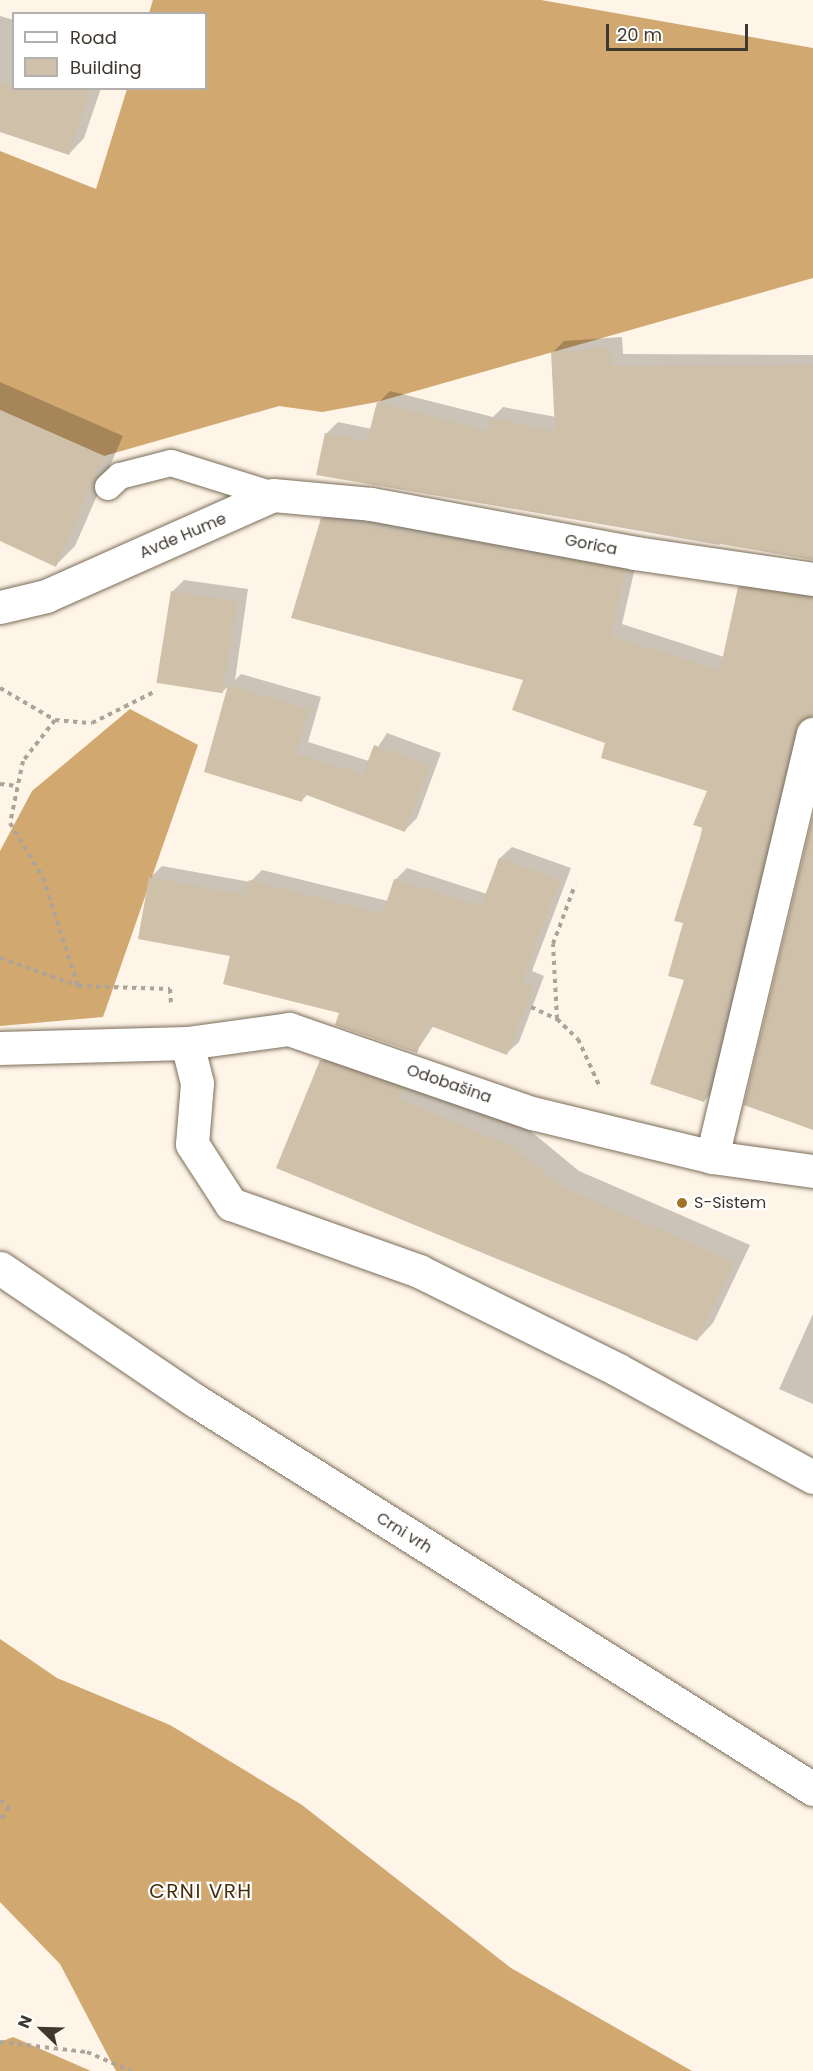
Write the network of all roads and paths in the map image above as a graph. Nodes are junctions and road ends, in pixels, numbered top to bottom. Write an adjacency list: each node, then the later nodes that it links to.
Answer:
1 (108, 487): 2 (lane)
2 (273, 495): 3 (street, Avde Hume); 5 (street, Avde Hume)
3 (370, 504): 4 (street, Gorica)
4 (813, 579)
5 (0, 607)
6 (0, 688): 8 (path)
7 (154, 692): 8 (path)
8 (55, 720): 11 (path)
9 (813, 734): 20 (street)
10 (0, 784): 11 (path)
11 (17, 786): 14 (path)
12 (575, 885): 16 (path)
13 (0, 958): 14 (path)
14 (78, 986): 17 (path)
15 (531, 1007): 16 (path)
16 (557, 1019): 19 (path)
17 (180, 1043): 18 (street, Odobašina); 20 (street, Odobašina); 25 (street)
18 (0, 1048)
19 (604, 1097)
20 (711, 1157): 21 (street, Odobašina)
21 (771, 1166): 22 (street, Odobašina); 23 (street, Odobašina)
22 (813, 1171)
23 (813, 1190)
24 (0, 1268): 26 (street, Crni vrh)
25 (813, 1477)
26 (813, 1789)
27 (0, 1800): 28 (path)
28 (0, 1821)
29 (0, 2042): 30 (path)
30 (131, 2071)

